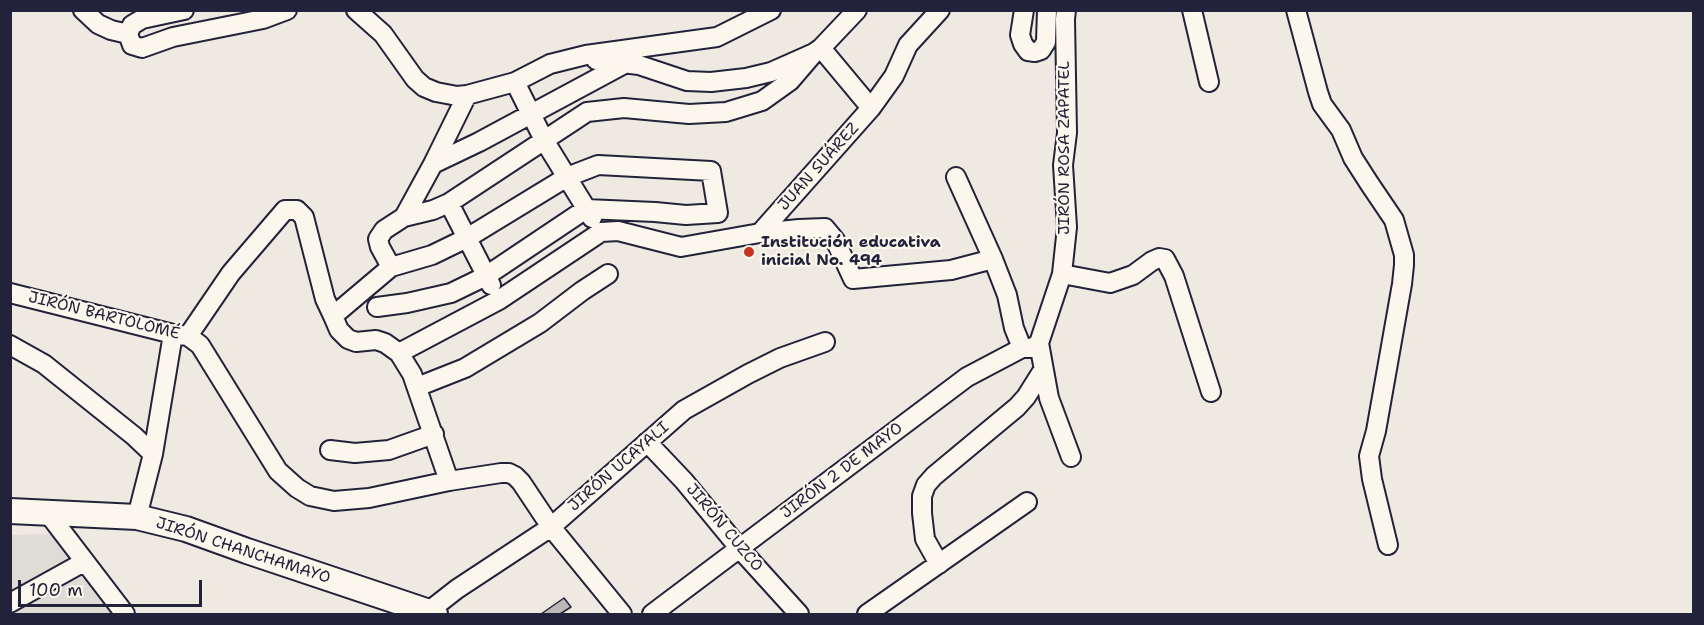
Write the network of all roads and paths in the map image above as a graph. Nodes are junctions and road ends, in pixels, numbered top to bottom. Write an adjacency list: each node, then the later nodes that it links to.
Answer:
1 (82, 10): 13 (street)
2 (184, 10): 13 (street)
3 (286, 10): 13 (street)
4 (356, 10): 19 (street)
5 (771, 10): 15 (street)
6 (857, 10): 14 (street)
7 (940, 10): 20 (street, JUAN SUÁREZ)
8 (1024, 10): 9 (street, JIRÓN ROSA ZAPATEL)
9 (1047, 10)
10 (1066, 10): 35 (street, JIRÓN ROSA ZAPATEL)
11 (1192, 10): 18 (street)
12 (1296, 10): 60 (street)
13 (128, 34)
14 (818, 50): 16 (street); 20 (street); 22 (street)
15 (567, 59): 16 (street); 17 (street)
16 (626, 63): 21 (street)
17 (515, 82): 19 (street); 21 (street)
18 (1209, 82)
19 (467, 95): 23 (street)
20 (871, 108): 30 (street, JUAN SUÁREZ)
21 (531, 113): 22 (street); 23 (street)
22 (544, 141): 24 (street); 26 (street)
23 (433, 164): 28 (street)
24 (567, 177): 27 (street); 27 (street); 31 (street)
25 (956, 177): 32 (street)
26 (448, 203): 28 (street); 31 (street)
27 (586, 209): 29 (street); 36 (street)
28 (404, 217): 33 (street)
29 (601, 232): 30 (street); 38 (street)
30 (760, 233): 32 (street)
31 (467, 238): 33 (street); 36 (street)
32 (993, 259): 44 (street)
33 (391, 267): 40 (street)
34 (608, 274): 47 (street)
35 (1062, 274): 44 (street, JIRÓN ROSA ZAPATEL); 48 (street)
36 (486, 276): 38 (street); 39 (street)
37 (10, 293): 41 (street, JIRÓN BARTOLOMÉ)
38 (499, 300): 45 (street)
39 (377, 307)
40 (333, 316): 41 (street); 45 (street)
41 (181, 335): 52 (street); 54 (street, JIRÓN BARTOLOMÉ)
42 (825, 342): 50 (street, JIRÓN UCAYALI)
43 (10, 345): 52 (street)
44 (1031, 345): 46 (street, JIRÓN ROSA ZAPATEL); 61 (street, JIRÓN 2 DE MAYO)
45 (399, 353): 47 (street)
46 (1043, 370): 53 (street, JIRÓN ROSA ZAPATEL); 63 (street)
47 (417, 387): 49 (street)
48 (1211, 392)
49 (434, 434): 51 (street); 54 (street)
50 (646, 442): 59 (street, JIRÓN UCAYALI); 61 (street, JIRÓN CUZCO)
51 (330, 450)
52 (153, 454): 58 (street)
53 (1071, 457)
54 (449, 481): 59 (street, JIRÓN BARTOLOMÉ)
55 (1027, 502): 63 (street)
56 (10, 511): 57 (main road, JIRÓN CHANCHAMAYO)
57 (46, 512): 58 (main road, JIRÓN CHANCHAMAYO); 62 (street)
58 (137, 517): 65 (main road, JIRÓN CHANCHAMAYO)
59 (550, 527): 65 (street, JIRÓN UCAYALI); 67 (street)
60 (1388, 545)
61 (740, 549): 68 (street, JIRÓN 2 DE MAYO); 69 (street, JIRÓN CUZCO)
62 (84, 562): 64 (street); 66 (street)
63 (939, 564): 70 (street)
64 (10, 603)
65 (429, 614)
66 (124, 615)
67 (622, 615)
68 (652, 615)
69 (799, 615)
70 (867, 615)

